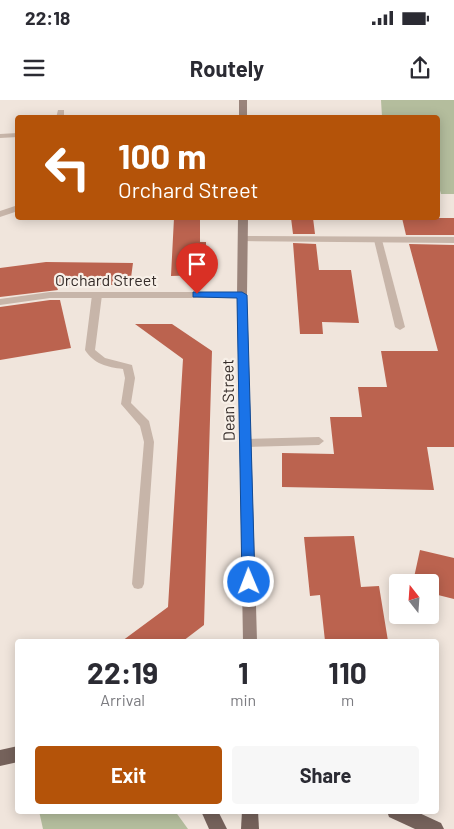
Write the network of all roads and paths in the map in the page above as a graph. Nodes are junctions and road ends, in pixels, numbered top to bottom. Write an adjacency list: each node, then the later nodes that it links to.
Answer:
1 (242, 100): 2 (main road)
2 (243, 115)
3 (15, 135): 4 (street)
4 (0, 136)
5 (15, 209): 6 (street)
6 (0, 214)
7 (243, 220): 8 (main road, Dean Street)
8 (243, 239): 9 (street); 12 (main road, Dean Street)
9 (378, 240): 10 (street); 14 (lane)
10 (454, 240)
11 (97, 295): 12 (street, Orchard Street); 13 (street, Orchard Street); 17 (lane)
12 (242, 295): 16 (main road, Dean Street)
13 (0, 302)
14 (400, 327)
15 (319, 441): 16 (lane)
16 (245, 443): 18 (main road, Dean Street)
17 (138, 584)
18 (250, 639)
19 (15, 755): 20 (main road)
20 (0, 758)
21 (210, 814): 24 (main road)
22 (250, 814): 25 (main road)
23 (402, 814): 26 (main road)
24 (218, 829)
25 (250, 829)
26 (434, 829)

